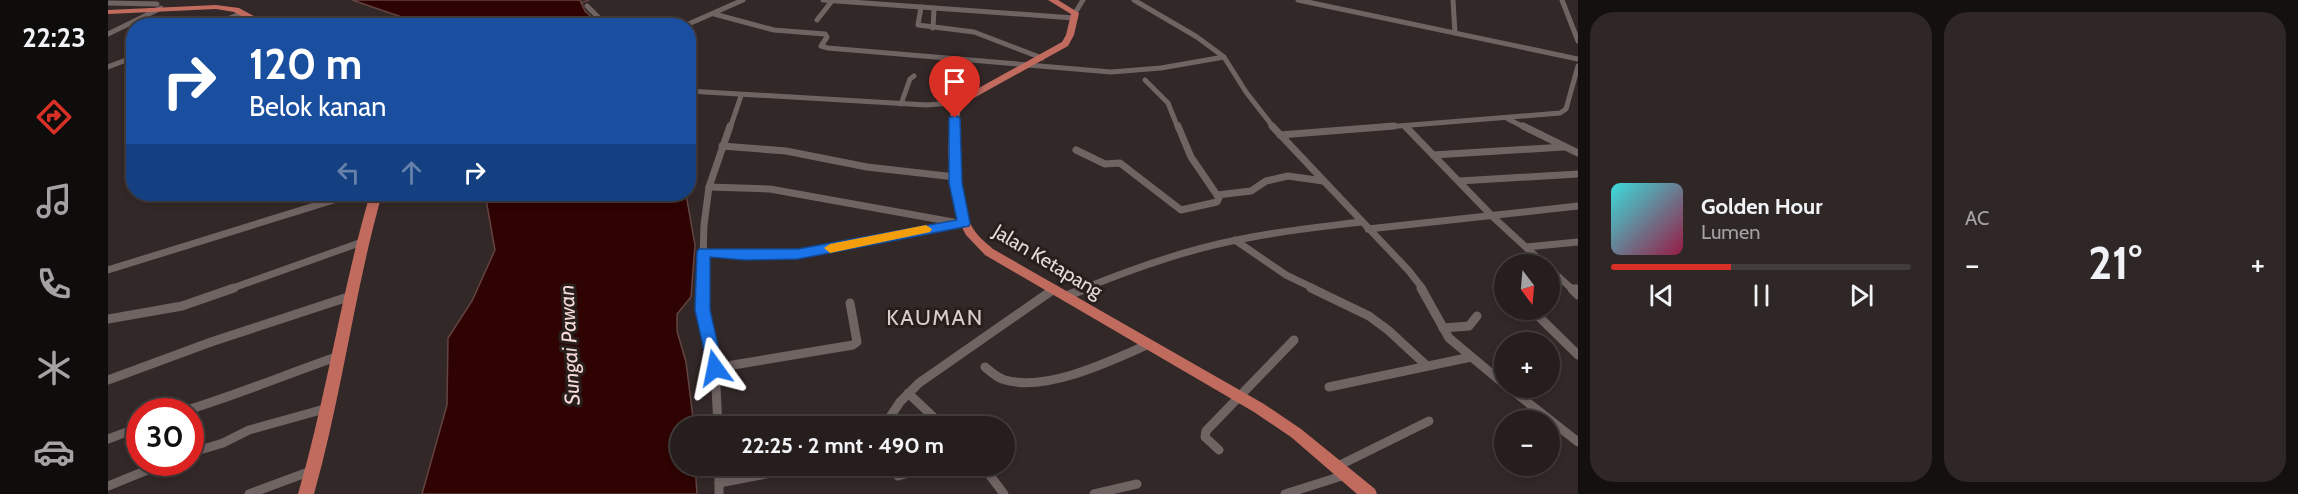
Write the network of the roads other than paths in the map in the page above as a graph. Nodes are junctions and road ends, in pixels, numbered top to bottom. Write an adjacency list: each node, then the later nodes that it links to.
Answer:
1 (743, 0): 17 (street)
2 (823, 0): 9 (street)
3 (1052, 0): 18 (main road)
4 (1083, 0): 18 (street)
5 (1134, 0): 30 (street)
6 (1298, 0): 27 (street)
7 (1453, 0): 27 (street)
8 (1562, 0): 29 (street)
9 (832, 1): 13 (street); 23 (street)
10 (111, 3): 11 (street)
11 (161, 4): 15 (main road); 16 (main road); 19 (street)
12 (587, 6): 22 (street)
13 (921, 7): 14 (street); 26 (street)
14 (934, 8): 18 (street); 26 (street)
15 (108, 12)
16 (242, 13): 20 (street); 21 (main road)
17 (714, 14): 24 (street); 34 (street)
18 (1075, 16): 31 (main road)
19 (136, 18)
20 (230, 18)
21 (252, 18)
22 (598, 18)
23 (817, 20)
24 (696, 21)
25 (126, 24): 28 (street)
26 (933, 28): 31 (street)
27 (1455, 33): 32 (street)
28 (108, 34)
29 (1578, 41)
30 (1224, 57): 34 (street); 47 (street)
31 (1042, 58): 34 (main road)
32 (1578, 59)
33 (126, 60): 36 (street)
34 (1026, 66): 41 (main road)
35 (1578, 66): 45 (street)
36 (108, 67)
37 (914, 76): 42 (street)
38 (1145, 80): 58 (street)
39 (696, 92): 40 (street)
40 (741, 96): 42 (street); 48 (street)
41 (962, 102): 43 (street); 44 (main road)
42 (900, 104): 43 (street)
43 (927, 105): 44 (street)
44 (955, 114): 54 (main road, Jalan Ketapang)
45 (1506, 118): 46 (street); 49 (street)
46 (1406, 126): 47 (street); 52 (street)
47 (1280, 135): 55 (street)
48 (722, 146): 54 (street); 57 (street)
49 (1564, 147): 51 (street); 52 (street)
50 (1076, 150): 58 (street)
51 (1578, 153)
52 (1433, 155): 56 (street)
53 (1578, 174): 56 (street)
54 (955, 177): 64 (main road, Jalan Ketapang)
55 (1323, 181): 58 (street); 63 (street)
56 (1459, 181): 62 (street)
57 (709, 187): 64 (street); 70 (street)
58 (1217, 195)
59 (330, 201): 73 (street)
60 (374, 201): 67 (main road)
61 (1578, 206): 62 (street)
62 (1493, 216): 65 (street); 69 (street)
63 (1361, 222): 65 (street); 66 (street)
64 (960, 223): 70 (street); 75 (main road, Jalan Ketapang)
65 (1368, 229): 83 (street)
66 (1236, 240): 77 (street); 89 (street)
67 (362, 242): 78 (main road); 81 (street)
68 (1578, 242): 69 (street)
69 (1528, 249): 71 (street); 72 (street)
70 (704, 252): 91 (street)
71 (1528, 254)
72 (1533, 254)
73 (108, 270)
74 (1560, 277): 76 (street)
75 (1054, 289): 77 (main road, Jalan Ketapang); 95 (street)
76 (1576, 291)
77 (1066, 296): 85 (main road, Jalan Ketapang)
78 (351, 297): 86 (main road); 93 (street)
79 (849, 303): 91 (street)
80 (1477, 316): 83 (street)
81 (108, 319)
82 (1542, 320): 87 (street)
83 (1443, 328): 88 (street)
84 (1294, 340): 96 (street)
85 (1149, 344): 90 (street); 96 (main road, Jalan Ketapang)
86 (339, 356): 98 (street); 99 (main road)
87 (1578, 356)
88 (1471, 357): 89 (street); 92 (street)
89 (1427, 366): 94 (street)
90 (985, 367)
91 (715, 368): 100 (street)
92 (1494, 376)
93 (108, 380)
94 (1329, 387)
95 (908, 393): 101 (street); 102 (street)
96 (1240, 398): 108 (street); 110 (main road, Jalan Ketapang)
97 (1522, 398): 106 (street)
98 (204, 405)
99 (328, 408): 107 (street); 109 (main road)
100 (717, 416)
101 (891, 416)
102 (932, 416)
103 (1429, 422): 110 (street)
104 (126, 432): 105 (street)
105 (108, 439)
106 (1578, 442)
107 (204, 449)
108 (1219, 450)
109 (313, 470): 117 (street); 118 (main road)
110 (1342, 470): 121 (street); 122 (main road, Jalan Ketapang)
111 (133, 476): 115 (street)
112 (768, 476): 116 (street)
113 (990, 476): 119 (street)
114 (1137, 484): 120 (street)
115 (108, 486)
116 (719, 488)
117 (249, 494)
118 (306, 494)
119 (1004, 494)
120 (1094, 494)
121 (1285, 494)
122 (1369, 494)

